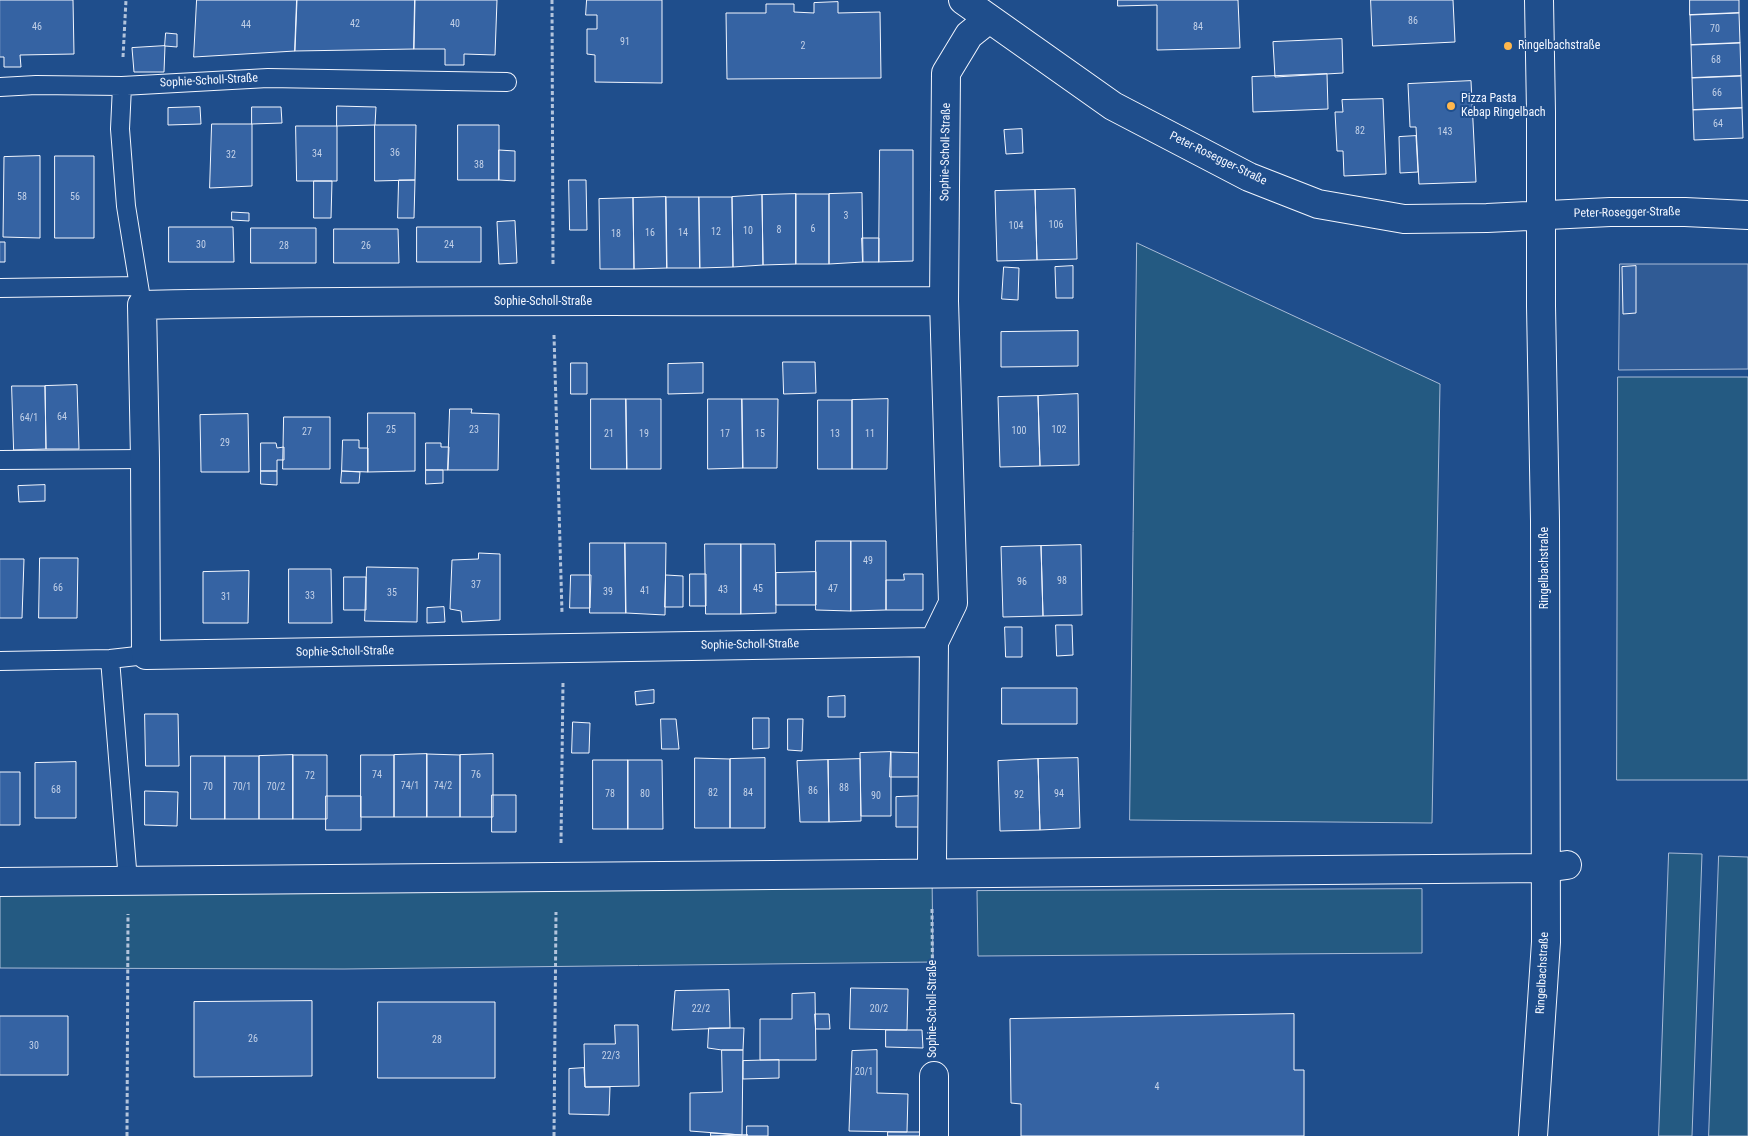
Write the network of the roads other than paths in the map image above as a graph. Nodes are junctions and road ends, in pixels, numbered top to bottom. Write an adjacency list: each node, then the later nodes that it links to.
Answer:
1 (963, 0): 3 (street, Peter-Rosegger-Straße)
2 (1539, 0): 7 (street, Ringelbachstraße)
3 (989, 19): 7 (street, Peter-Rosegger-Straße); 11 (street, Sophie-Scholl-Straße)
4 (507, 82): 5 (lane, Sophie-Scholl-Straße)
5 (122, 86): 6 (lane, Sophie-Scholl-Straße); 10 (lane)
6 (0, 87)
7 (1542, 215): 8 (street, Peter-Rosegger-Straße); 18 (street, Ringelbachstraße)
8 (1748, 215)
9 (0, 288): 10 (lane, Sophie-Scholl-Straße)
10 (141, 295): 11 (street, Sophie-Scholl-Straße); 12 (street)
11 (944, 300): 14 (street, Sophie-Scholl-Straße)
12 (145, 459): 13 (lane); 15 (street)
13 (0, 460)
14 (934, 642): 15 (street, Sophie-Scholl-Straße); 19 (street, Sophie-Scholl-Straße)
15 (146, 655): 16 (lane, Sophie-Scholl-Straße)
16 (110, 659): 17 (lane, Sophie-Scholl-Straße); 20 (lane)
17 (0, 661)
18 (1556, 866): 19 (street); 24 (street, Ringelbachstraße)
19 (932, 867): 20 (street)
20 (128, 881): 21 (street)
21 (0, 882)
22 (934, 1076): 23 (street)
23 (934, 1136)
24 (1533, 1136)

